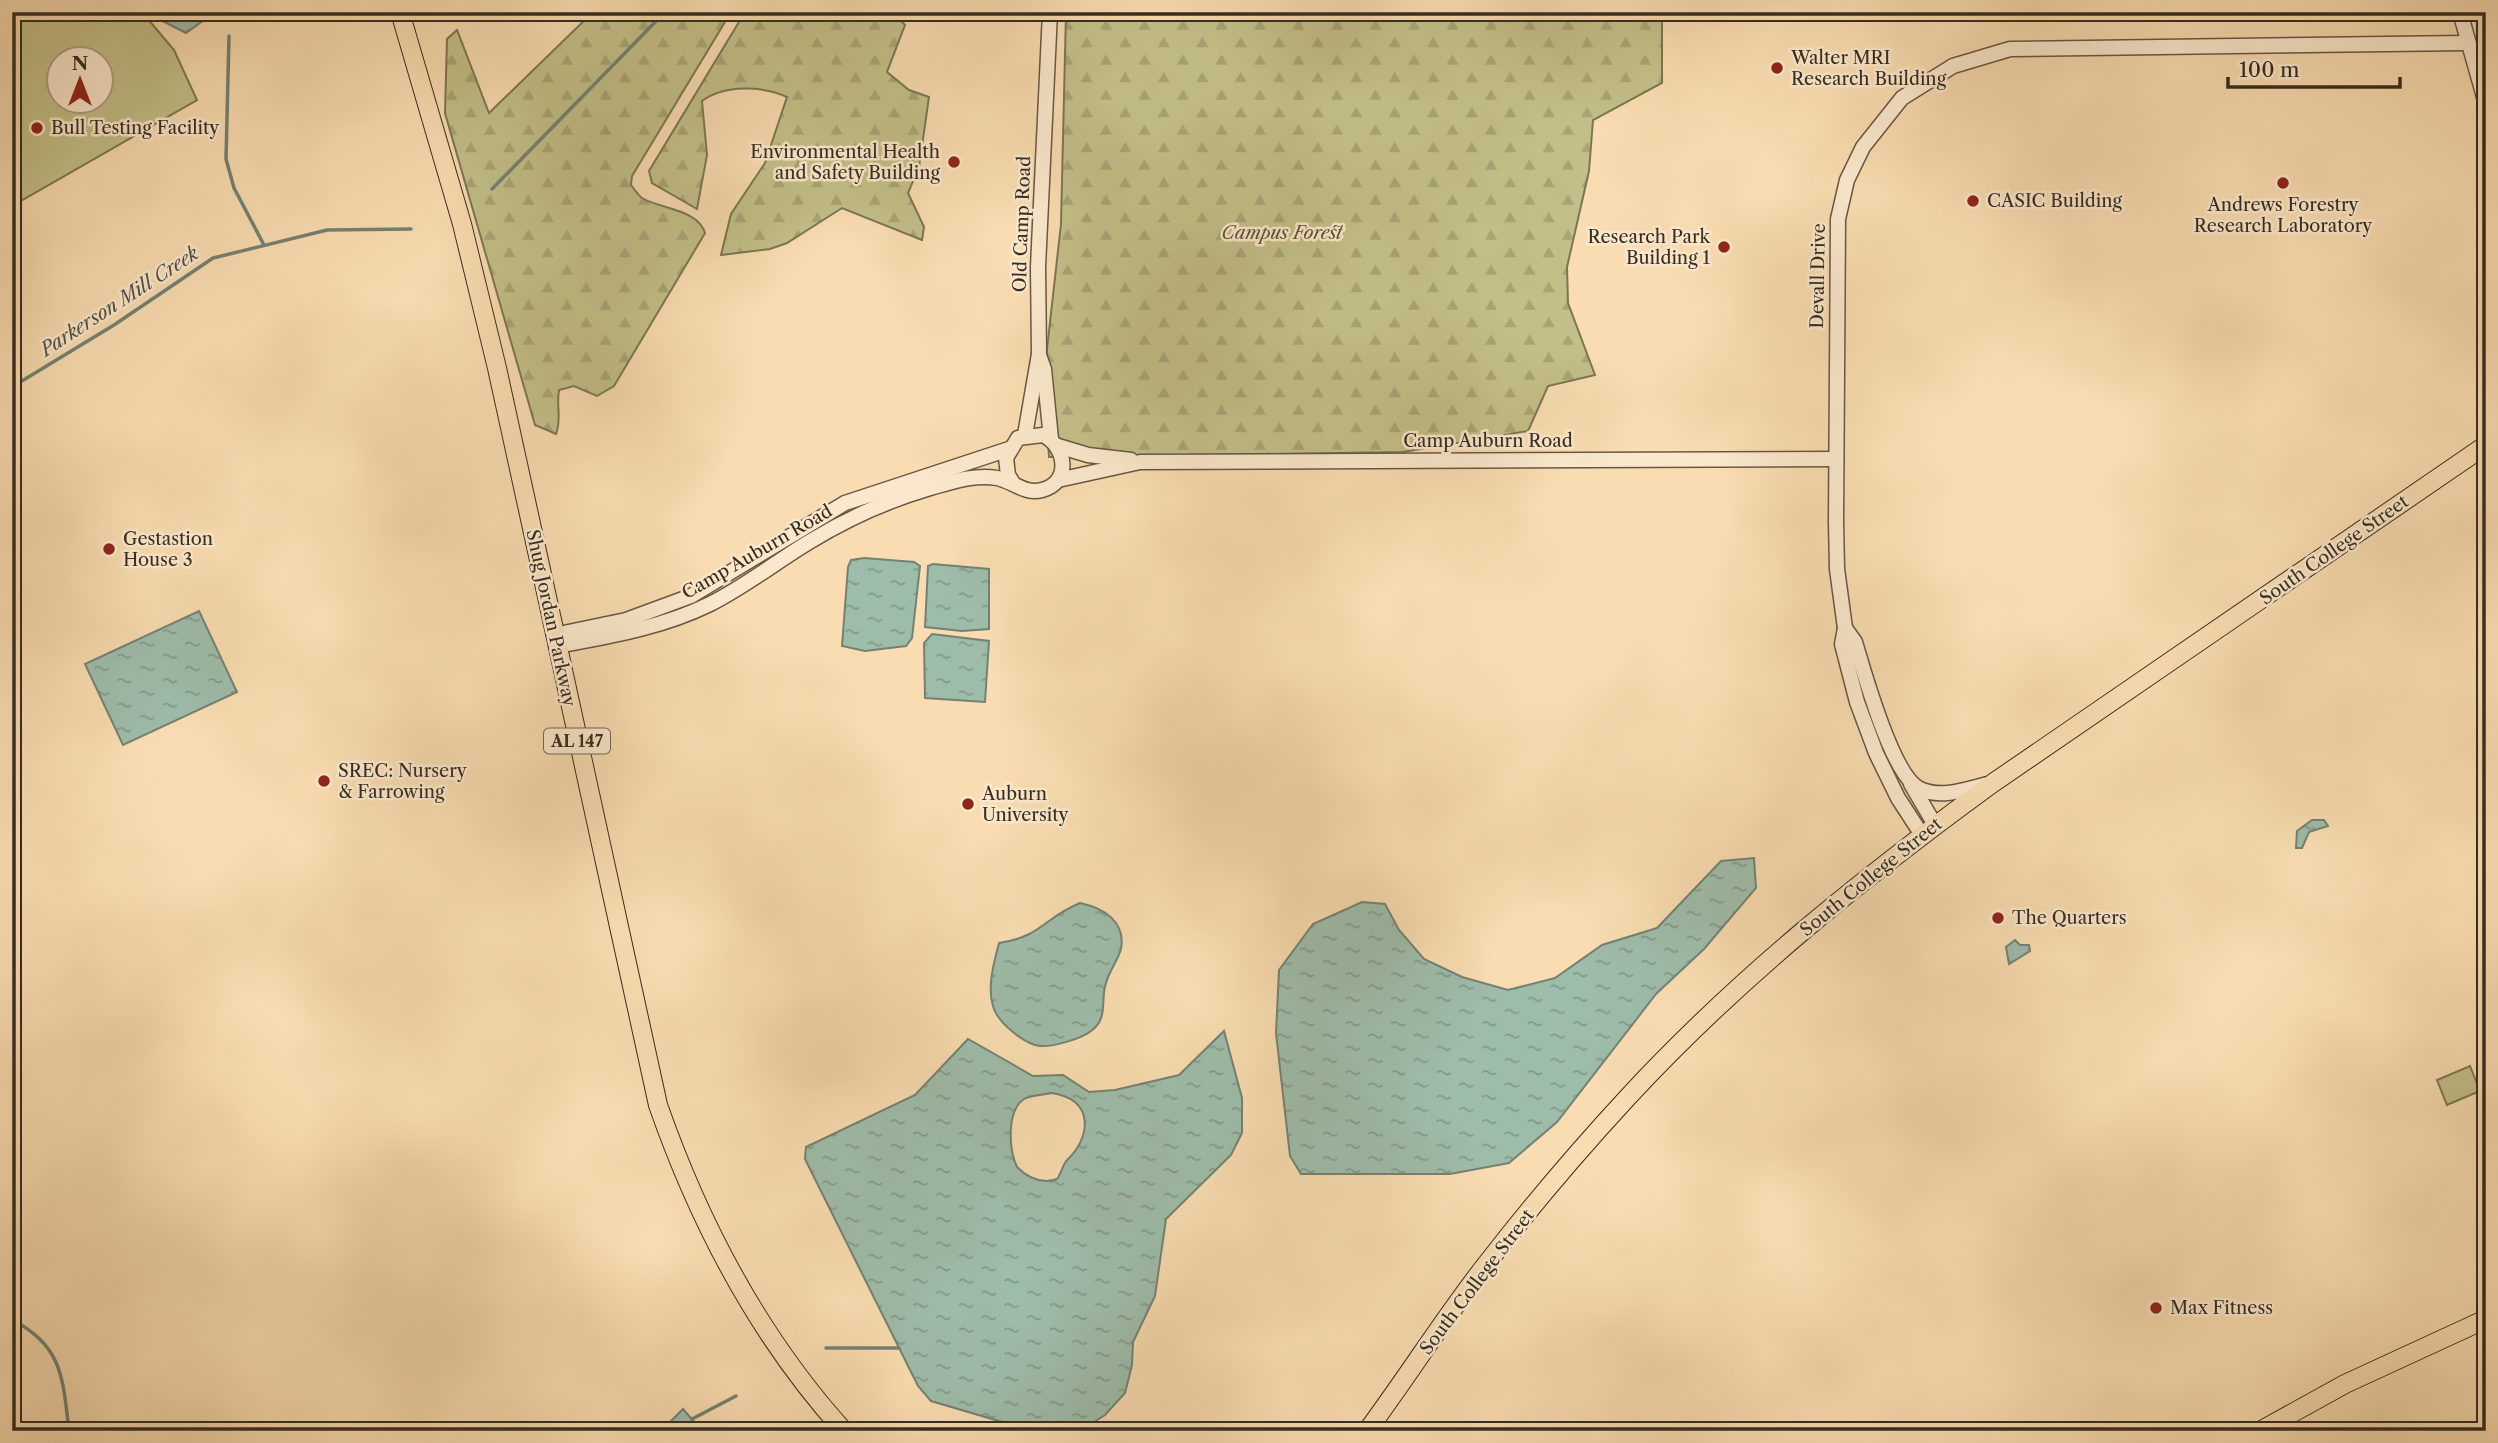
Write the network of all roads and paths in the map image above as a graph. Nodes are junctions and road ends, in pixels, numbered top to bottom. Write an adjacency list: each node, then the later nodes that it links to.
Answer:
1 (400, 12): 16 (main road, Shug Jordan Parkway / AL 147)
2 (1050, 12): 6 (street, Old Camp Road)
3 (2460, 12): 4 (street)
4 (2466, 43): 5 (street); 11 (street, Devall Drive)
5 (2486, 104)
6 (1039, 354): 7 (street, Old Camp Road); 8 (street)
7 (1025, 435): 8 (street); 10 (street)
8 (1055, 442): 12 (street, Camp Auburn Road); 13 (street)
9 (2486, 445): 18 (main road, South College Street)
10 (1009, 449): 14 (street); 16 (street, Camp Auburn Road)
11 (1836, 459): 12 (street, Camp Auburn Road); 15 (street, Devall Drive)
12 (1140, 462): 13 (street, Camp Auburn Road)
13 (1058, 480): 14 (street)
14 (1013, 482): 16 (street, Camp Auburn Road)
15 (1845, 628): 17 (street); 19 (street)
16 (556, 641): 21 (main road, Shug Jordan Parkway / AL 147)
17 (1911, 783): 18 (street); 19 (street)
18 (1993, 783): 19 (main road, South College Street)
19 (1929, 830): 22 (main road, South College Street)
20 (2486, 1319): 23 (main road)
21 (844, 1431)
22 (1367, 1431)
23 (2260, 1431)

